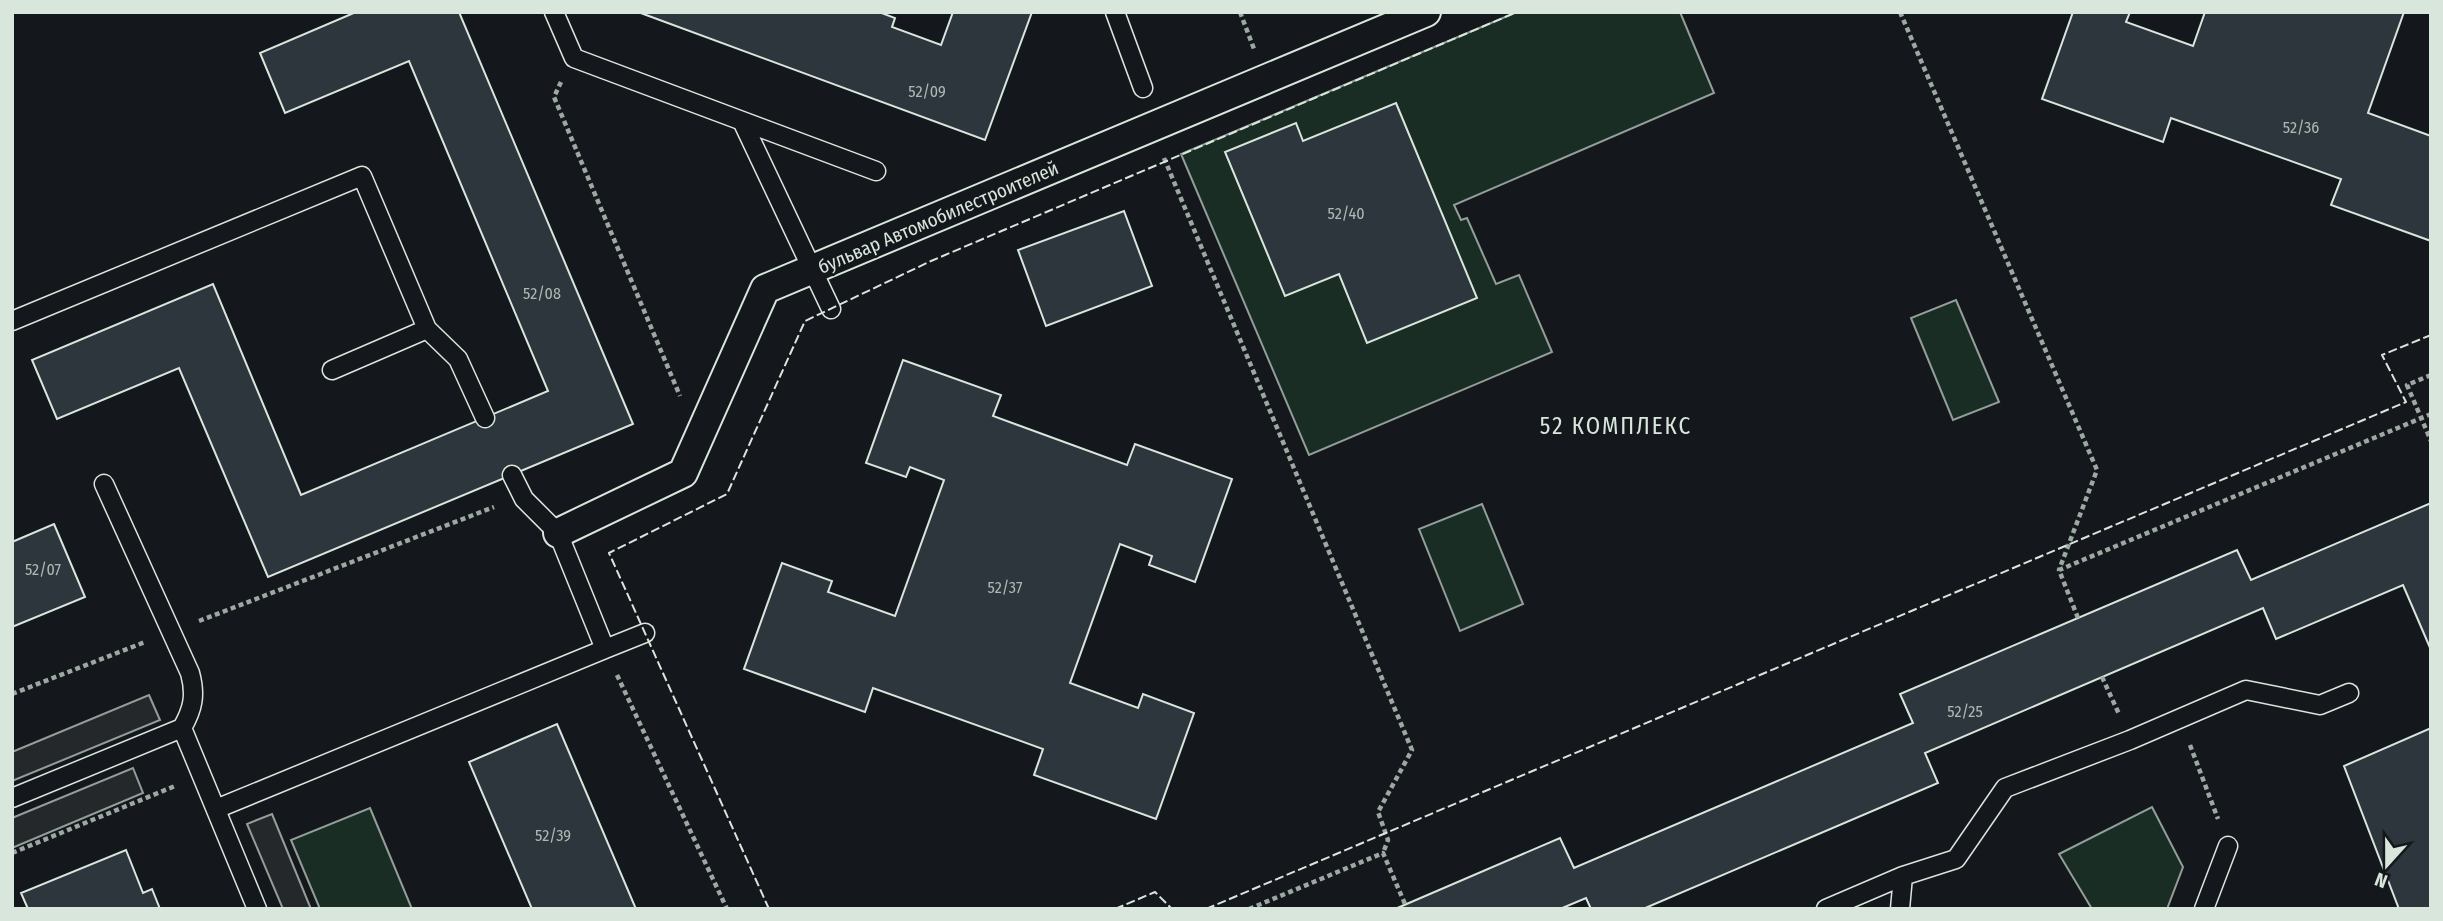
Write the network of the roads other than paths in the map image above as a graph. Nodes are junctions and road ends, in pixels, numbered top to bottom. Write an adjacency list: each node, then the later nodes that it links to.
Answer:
1 (554, 12): 5 (lane)
2 (1115, 12): 4 (lane)
3 (1426, 12): 7 (street, бульвар Автомобилестроителей)
4 (1143, 88)
5 (741, 121): 6 (lane); 7 (lane)
6 (876, 171)
7 (812, 270): 8 (lane); 15 (street, бульвар Автомобилестроителей)
8 (831, 309)
9 (12, 321): 10 (lane)
10 (427, 330): 11 (lane); 12 (lane)
11 (332, 370)
12 (485, 418)
13 (512, 475): 15 (lane)
14 (104, 484): 19 (lane)
15 (558, 533): 17 (lane)
16 (645, 633): 17 (lane)
17 (605, 649): 21 (lane)
18 (2349, 693): 23 (lane)
19 (182, 728): 20 (lane); 21 (lane)
20 (12, 798)
21 (216, 809): 24 (lane)
22 (2228, 846): 27 (lane)
23 (1903, 876): 25 (lane); 26 (lane)
24 (257, 909)
25 (1826, 909)
26 (1900, 909)
27 (2204, 909)

